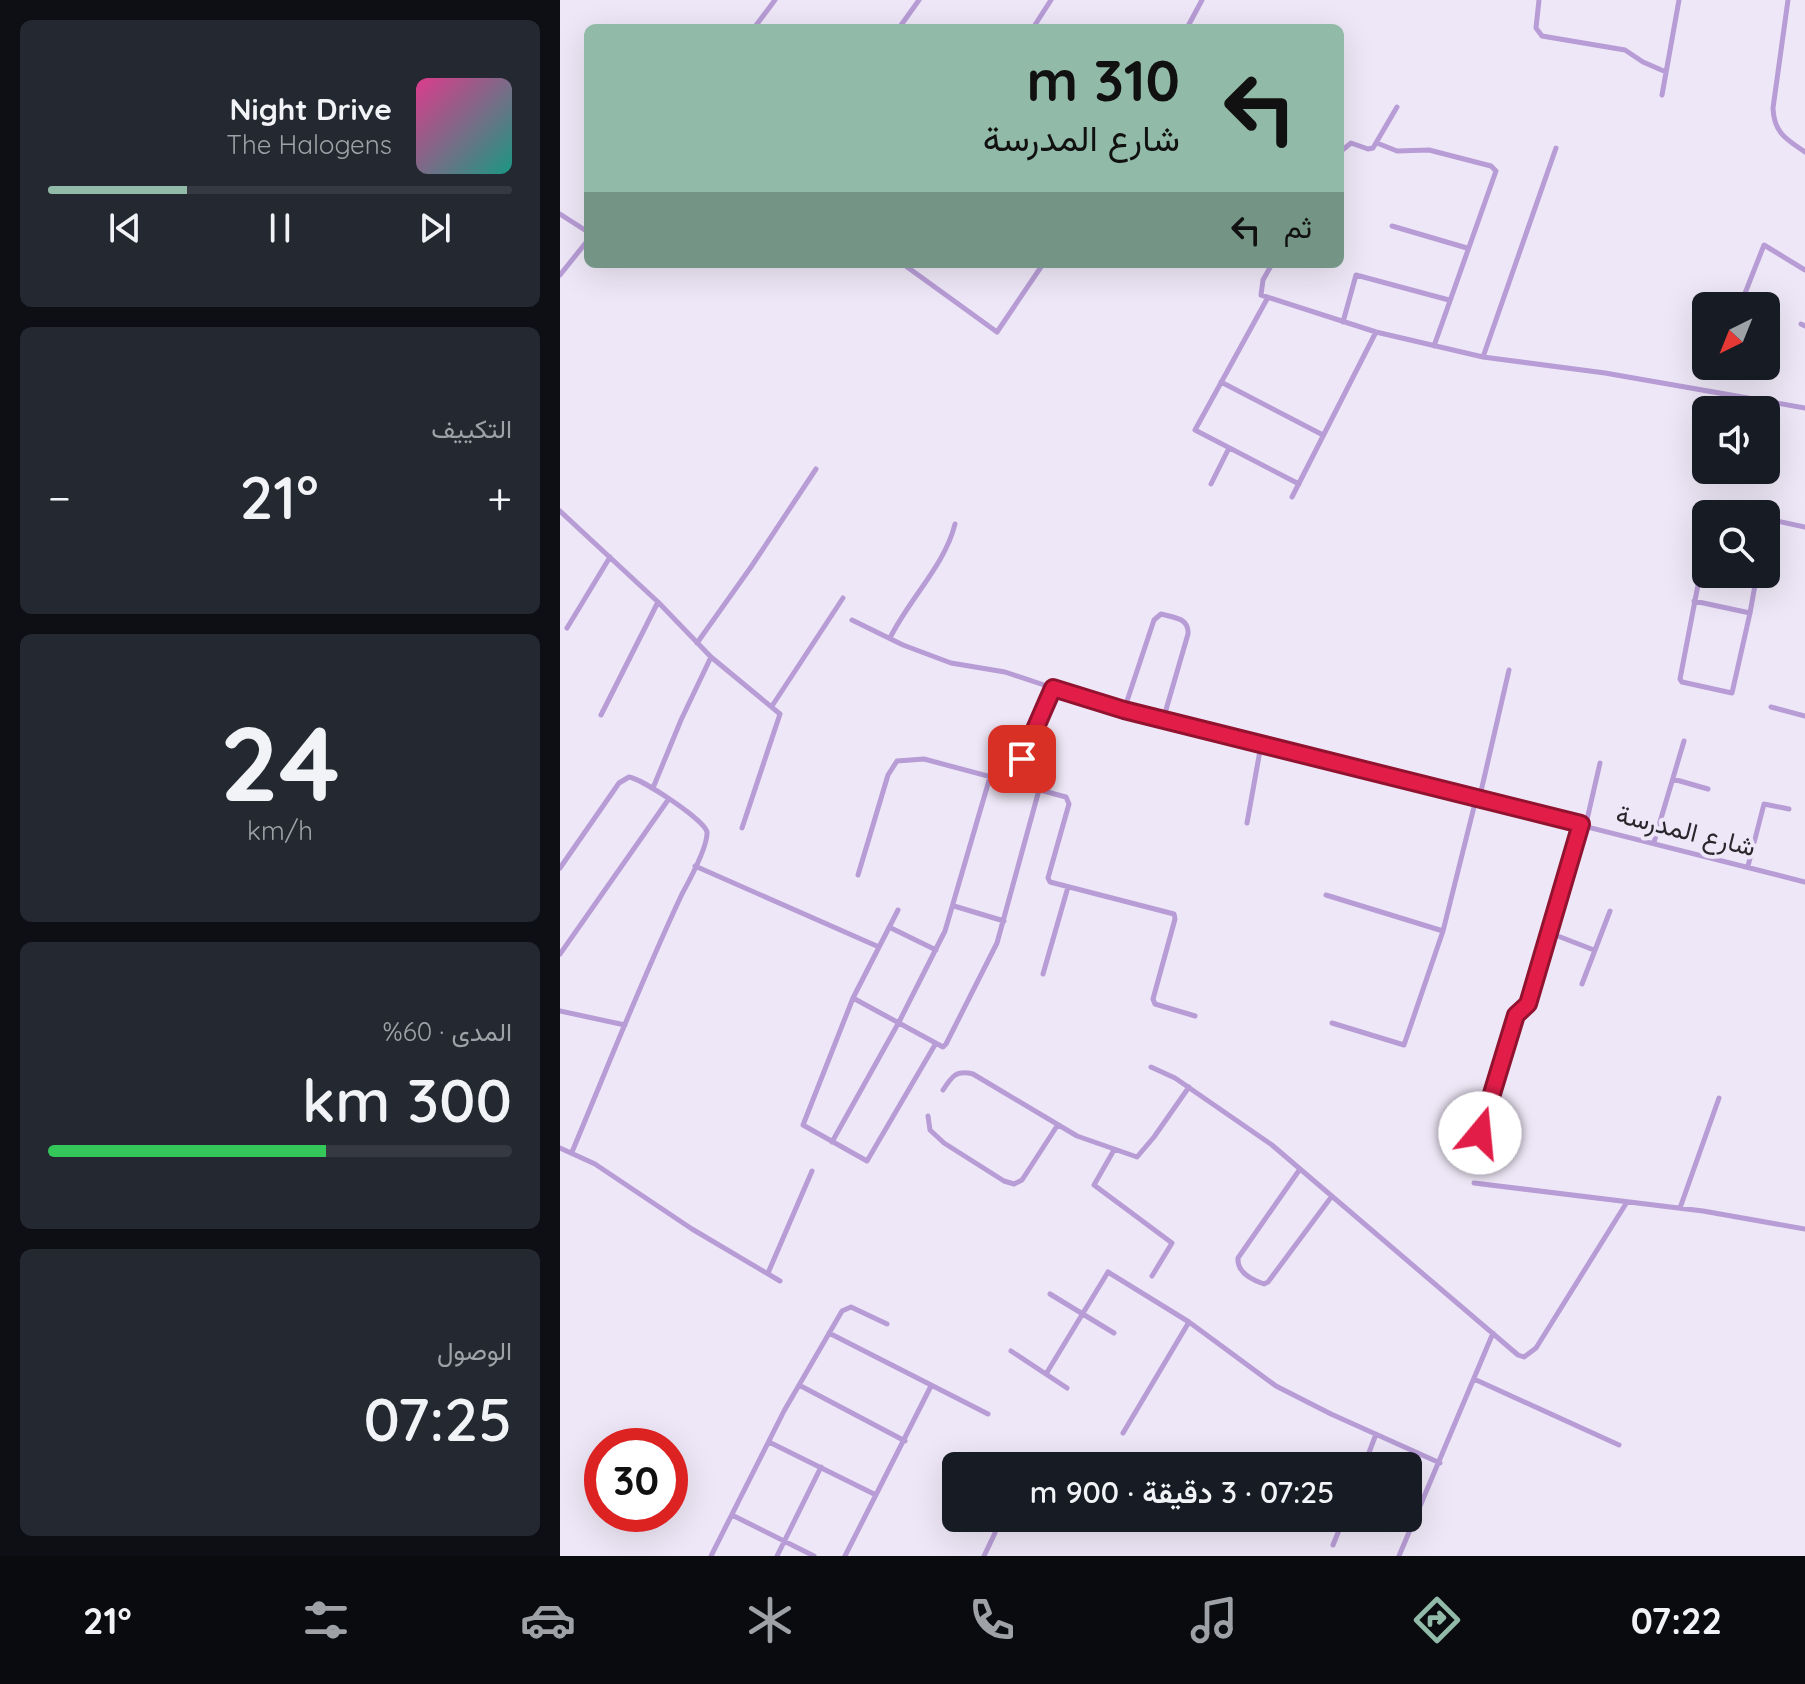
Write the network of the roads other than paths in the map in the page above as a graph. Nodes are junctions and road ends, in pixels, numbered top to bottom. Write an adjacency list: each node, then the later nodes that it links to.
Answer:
1 (775, 0): 8 (street)
2 (919, 0): 9 (street)
3 (1051, 0): 10 (street)
4 (1202, 0): 11 (street)
5 (1539, 0): 12 (street)
6 (1679, 0): 12 (street)
7 (1788, 0): 18 (street)
8 (757, 24)
9 (902, 24)
10 (1036, 24)
11 (1189, 24)
12 (1666, 72): 13 (street)
13 (1662, 95)
14 (1397, 107): 15 (street)
15 (1377, 143): 17 (street); 23 (street)
16 (1556, 148): 35 (street)
17 (1344, 149)
18 (1805, 150)
19 (560, 214): 21 (street)
20 (1392, 226): 23 (street)
21 (584, 229)
22 (584, 245): 28 (street)
23 (1467, 248): 31 (street)
24 (909, 268): 25 (street)
25 (1040, 268)
26 (1270, 268): 30 (street)
27 (1805, 270): 29 (street)
28 (560, 275)
29 (1746, 292)
30 (1267, 299): 32 (street); 36 (street)
31 (1449, 300): 32 (street); 34 (street)
32 (1343, 322): 33 (street)
33 (1376, 332): 34 (street); 38 (street)
34 (1434, 346): 35 (street)
35 (1483, 357): 37 (street)
36 (1221, 382): 38 (street); 39 (street)
37 (1805, 408)
38 (1323, 435): 42 (street)
39 (1229, 448): 41 (street); 42 (street)
40 (816, 469): 58 (street)
41 (1211, 484)
42 (1299, 484): 43 (street)
43 (1292, 497)
44 (560, 511): 48 (street)
45 (1780, 522): 47 (street)
46 (955, 524): 57 (street)
47 (1805, 527)
48 (610, 557): 53 (street); 56 (street)
49 (1697, 588): 52 (street)
50 (1754, 588): 54 (street)
51 (843, 598): 62 (street)
52 (1694, 601): 54 (street); 54 (street)
53 (658, 602): 58 (street); 65 (street)
54 (1750, 613)
55 (852, 620): 57 (street, شارع المدرسة)
56 (567, 628)
57 (890, 638): 61 (street, شارع المدرسة)
58 (697, 643): 59 (street)
59 (711, 657): 62 (street); 74 (street)
60 (1509, 670): 77 (street)
61 (1053, 688): 64 (street, شارع المدرسة); 73 (street)
62 (772, 706): 82 (street)
63 (1771, 707): 66 (street)
64 (1124, 710): 67 (street, شارع المدرسة); 67 (street)
65 (601, 715)
66 (1805, 716)
67 (1163, 720): 69 (street, شارع المدرسة)
68 (1684, 741): 72 (street)
69 (1261, 745): 77 (street, شارع المدرسة); 80 (street)
70 (1600, 763): 81 (street)
71 (990, 777): 73 (street); 87 (street); 91 (street)
72 (1673, 779): 75 (street); 83 (street)
73 (1013, 782): 76 (street)
74 (653, 788): 78 (street); 86 (street)
75 (1708, 789)
76 (1039, 790): 89 (street); 94 (street)
77 (1477, 799): 81 (street, شارع المدرسة); 96 (street)
78 (668, 800): 84 (street); 101 (street)
79 (1789, 809): 85 (street)
80 (1247, 823)
81 (1583, 824): 83 (street, شارع المدرسة); 97 (street)
82 (742, 828)
83 (1654, 842): 85 (street, شارع المدرسة)
84 (695, 866): 98 (street); 109 (street)
85 (1748, 866): 88 (street, شارع المدرسة)
86 (560, 868)
87 (858, 875)
88 (1805, 882)
89 (1068, 887): 102 (street); 106 (street)
90 (1326, 895): 96 (street)
91 (954, 906): 94 (street); 99 (street)
92 (898, 910): 95 (street)
93 (1610, 911): 100 (street)
94 (1004, 921): 110 (street)
95 (889, 927): 98 (street); 99 (street)
96 (1443, 931): 108 (street)
97 (1550, 933): 100 (street); 121 (street)
98 (879, 947): 104 (street)
99 (936, 950): 107 (street)
100 (1594, 950): 103 (street)
101 (560, 954)
102 (1043, 974)
103 (1582, 984)
104 (853, 998): 107 (street); 117 (street)
105 (560, 1011): 109 (street)
106 (1195, 1016)
107 (899, 1022): 110 (street); 117 (street)
108 (1332, 1023)
109 (625, 1025): 120 (street)
110 (936, 1043): 117 (street)
111 (1151, 1067): 112 (street)
112 (1189, 1087): 119 (street); 122 (street)
113 (943, 1090): 116 (street)
114 (1719, 1098): 127 (street)
115 (928, 1116): 116 (street)
116 (1057, 1126): 119 (street)
117 (832, 1142)
118 (560, 1148): 120 (street)
119 (1114, 1150): 130 (street)
120 (572, 1152): 129 (street)
121 (1471, 1163)
122 (1300, 1169): 125 (street); 125 (street)
123 (812, 1171): 129 (street)
124 (1474, 1183): 126 (street)
125 (1332, 1196): 138 (street)
126 (1627, 1202): 127 (street); 138 (street)
127 (1680, 1208): 128 (street)
128 (1805, 1229)
129 (768, 1273): 131 (street)
130 (1152, 1276)
131 (780, 1281)
132 (1050, 1294): 133 (street)
133 (1082, 1313): 134 (street); 137 (street); 140 (street)
134 (1189, 1322): 146 (street); 147 (street)
135 (887, 1324): 136 (street)
136 (829, 1333): 142 (street); 143 (street)
137 (1114, 1333)
138 (1493, 1333): 141 (street)
139 (1011, 1351): 140 (street)
140 (1046, 1374): 144 (street)
141 (1474, 1379): 150 (street); 152 (street)
142 (799, 1385): 148 (street); 149 (street)
143 (931, 1386): 145 (street); 148 (street)
144 (1067, 1388)
145 (988, 1414)
146 (1123, 1433)
147 (1376, 1434): 151 (street); 152 (street)
148 (905, 1441): 154 (street)
149 (769, 1442): 153 (street); 155 (street)
150 (1619, 1445)
151 (1369, 1452)
152 (1440, 1463): 165 (street)
153 (821, 1467): 154 (street); 158 (street)
154 (876, 1495): 163 (street)
155 (732, 1515): 158 (street); 160 (street)
156 (1338, 1532): 159 (street)
157 (995, 1533): 164 (street)
158 (784, 1541): 161 (street); 162 (street)
159 (1333, 1545)
160 (711, 1556)
161 (777, 1556)
162 (814, 1556)
163 (845, 1556)
164 (984, 1556)
165 (1399, 1556)

